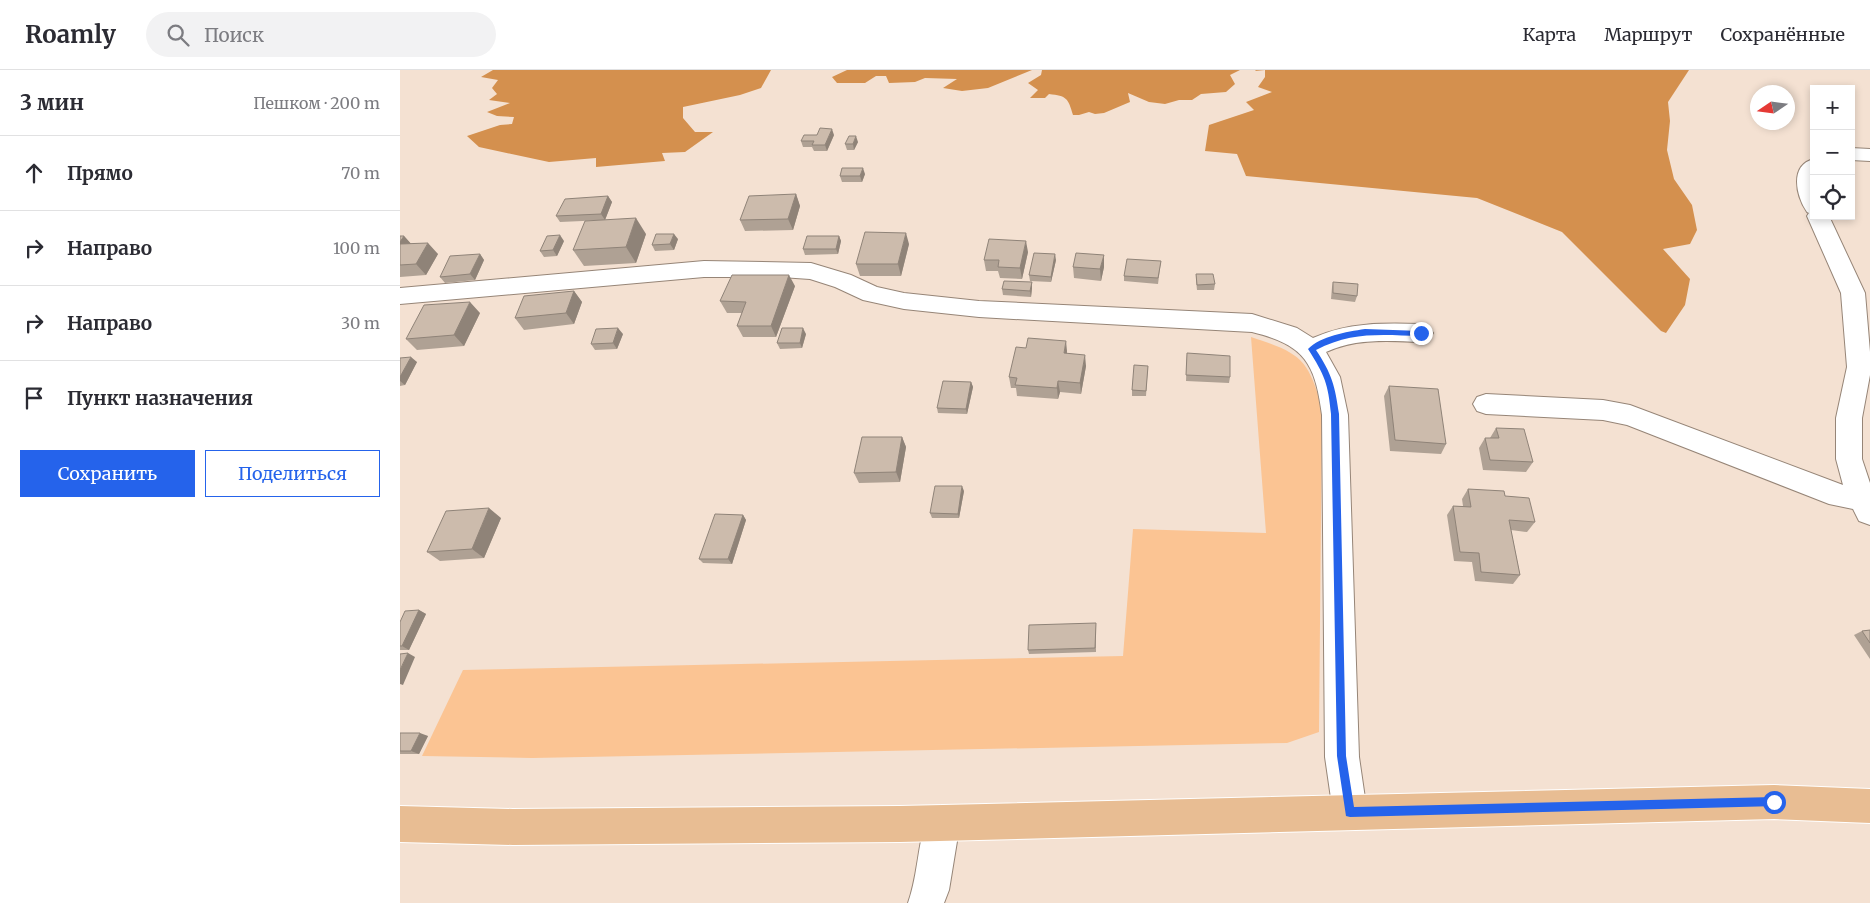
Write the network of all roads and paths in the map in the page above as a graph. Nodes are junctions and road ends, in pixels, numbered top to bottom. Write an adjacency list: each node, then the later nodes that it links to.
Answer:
1 (1855, 154): 2 (lane)
2 (1870, 155)
3 (1810, 170): 4 (lane)
4 (1810, 198)
5 (1820, 220): 10 (lane)
6 (400, 296): 8 (lane)
7 (1421, 333): 8 (lane)
8 (1312, 349): 12 (lane)
9 (1486, 404): 10 (lane)
10 (1866, 506)
11 (1870, 806): 12 (main road)
12 (1350, 812): 13 (main road)
13 (942, 823): 14 (main road); 15 (lane)
14 (400, 824)
15 (926, 903)

